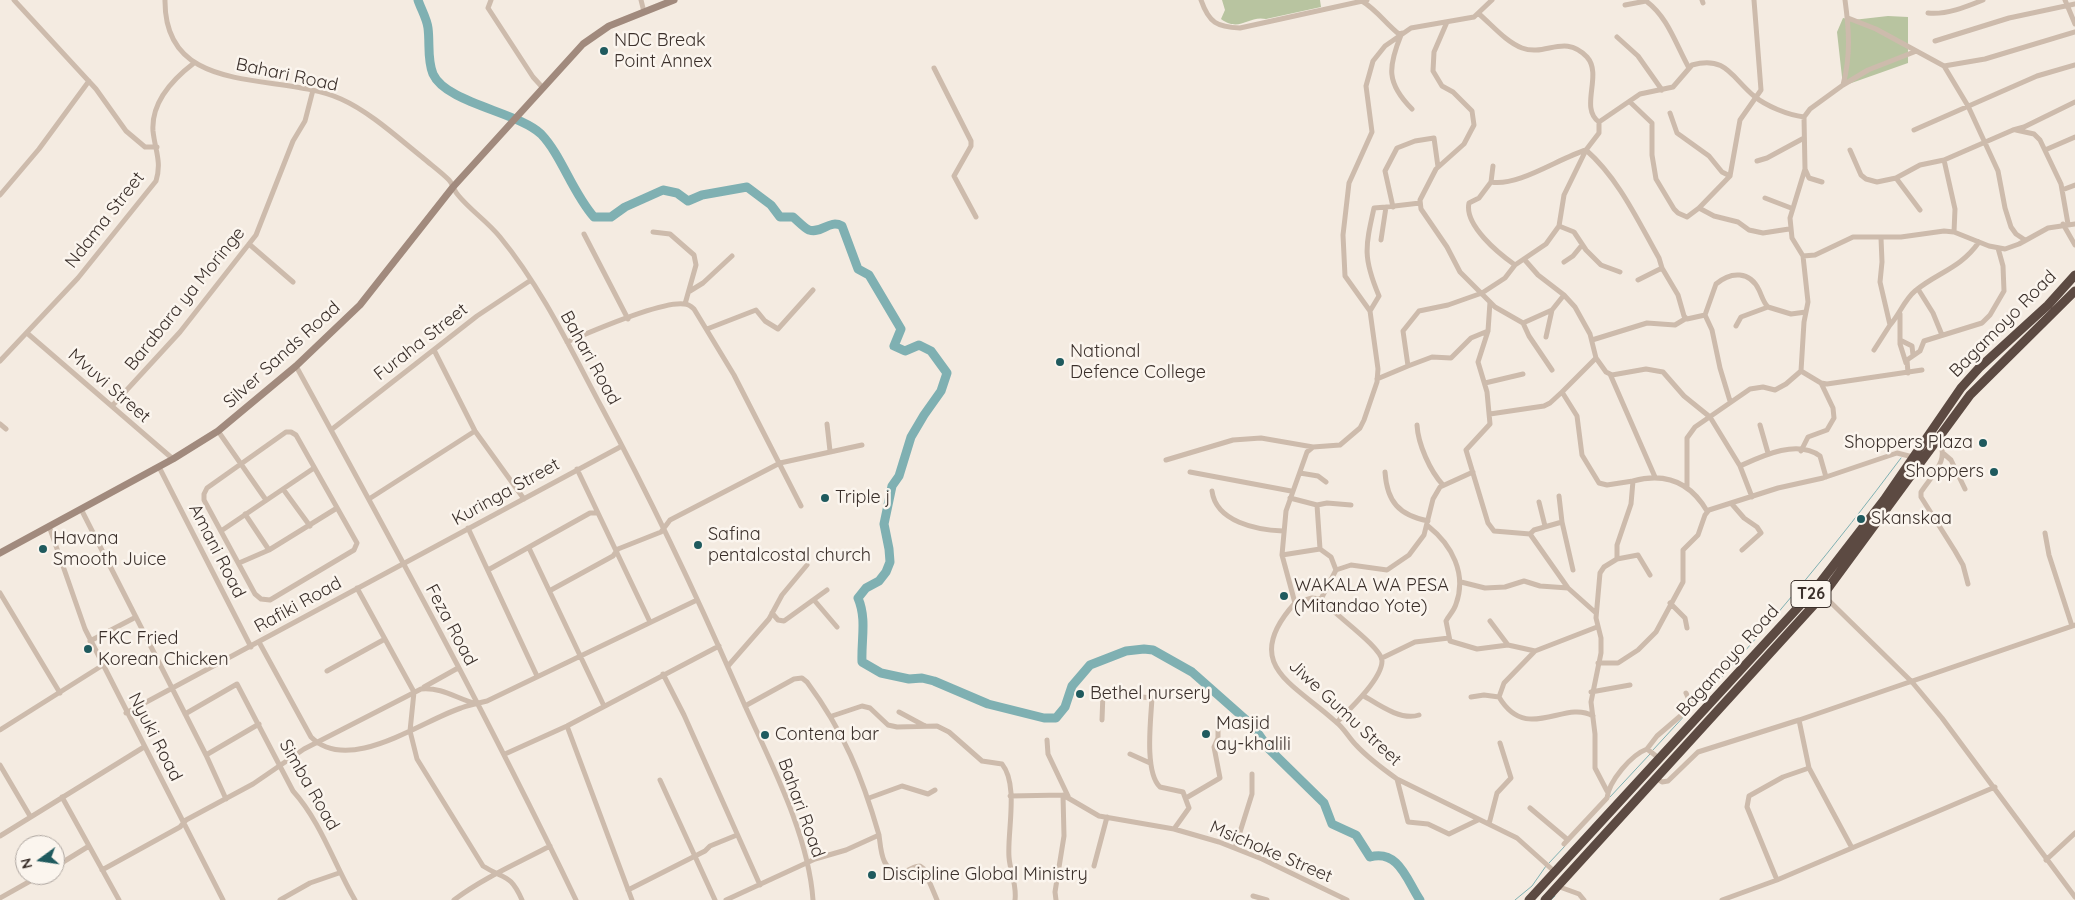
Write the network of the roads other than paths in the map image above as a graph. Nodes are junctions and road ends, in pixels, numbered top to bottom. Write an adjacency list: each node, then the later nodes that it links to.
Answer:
1 (14, 0): 32 (street)
2 (165, 0): 27 (street, Bahari Road)
3 (491, 0): 34 (street)
4 (641, 0): 16 (street)
5 (674, 0): 16 (street, Silver Sands Road)
6 (1201, 0): 13 (street)
7 (1364, 0): 13 (street); 23 (street)
8 (1492, 0): 18 (street)
9 (1754, 0): 37 (street)
10 (1845, 0): 19 (street)
11 (1983, 0): 17 (street)
12 (2066, 2): 14 (street); 21 (street); 25 (street)
13 (1341, 3)
14 (2075, 4)
15 (1625, 5): 31 (street)
16 (644, 12): 34 (street, Silver Sands Road)
17 (1928, 13)
18 (1479, 14): 20 (street); 44 (street)
19 (1848, 18): 26 (street); 33 (street)
20 (1447, 22): 23 (street); 56 (street)
21 (2075, 24)
22 (2075, 32): 29 (street)
23 (1402, 34): 41 (street); 111 (street)
24 (1617, 37): 36 (street)
25 (1935, 41)
26 (1914, 52): 29 (street); 33 (street)
27 (194, 63): 35 (street, Bahari Road); 50 (street, Ndama Street)
28 (2075, 65): 40 (street)
29 (1944, 66): 40 (street)
30 (934, 68): 74 (street)
31 (1690, 68): 36 (street); 37 (street)
32 (89, 81): 50 (street); 66 (street)
33 (1843, 84): 43 (street)
34 (543, 88): 64 (street, Silver Sands Road)
35 (313, 90): 64 (street, Bahari Road); 86 (street, Barabara ya Moringe)
36 (1662, 90): 38 (street)
37 (1755, 97): 43 (street); 59 (street)
38 (1630, 102): 44 (street); 71 (street)
39 (2075, 102): 46 (street)
40 (1968, 106): 45 (street); 49 (street)
41 (1412, 109)
42 (1670, 113): 59 (street)
43 (1804, 117): 48 (street)
44 (1599, 122): 51 (street)
45 (1914, 130)
46 (2013, 130): 49 (street); 53 (street)
47 (2075, 137): 53 (street)
48 (1804, 138): 55 (street); 58 (street)
49 (1984, 142): 54 (street); 84 (street)
50 (157, 147): 122 (street, Ndama Street)
51 (1586, 150): 61 (street); 77 (street); 95 (street)
52 (1850, 150): 60 (street)
53 (2045, 150): 65 (street)
54 (1944, 160): 60 (street); 80 (street)
55 (1757, 161)
56 (1438, 166): 68 (street); 70 (street)
57 (1493, 166): 61 (street)
58 (1805, 169): 62 (street); 72 (street)
59 (1730, 176): 71 (street)
60 (1896, 178): 73 (street)
61 (1491, 182): 94 (street)
62 (1822, 182)
63 (2075, 185): 65 (street)
64 (453, 187): 98 (street, Bahari Road); 134 (street, Silver Sands Road)
65 (2062, 190): 75 (street)
66 (0, 195)
67 (1765, 198): 72 (street)
68 (1420, 204): 70 (street); 105 (street)
69 (1386, 207): 70 (street); 83 (street); 111 (street)
70 (1393, 207)
71 (1699, 208): 78 (street)
72 (1791, 208): 78 (street)
73 (1920, 210)
74 (976, 217)
75 (2066, 224): 76 (street); 84 (street); 88 (street)
76 (2075, 224)
77 (1559, 226): 87 (street); 92 (street)
78 (1790, 229): 91 (street)
79 (652, 232): 103 (street)
80 (1954, 232): 82 (street); 85 (street)
81 (584, 234): 115 (street)
82 (1880, 238): 91 (street); 118 (street)
83 (1381, 240)
84 (2025, 240): 89 (street)
85 (1979, 242): 89 (street); 101 (street)
86 (249, 244): 100 (street); 147 (street, Barabara ya Moringe)
87 (1582, 244): 93 (street); 96 (street)
88 (2075, 245)
89 (1998, 248): 123 (street)
90 (732, 256): 103 (street)
91 (1803, 256): 112 (street)
92 (1524, 260): 94 (street); 106 (street)
93 (1564, 262)
94 (1515, 265): 105 (street)
95 (1662, 268): 99 (street); 116 (street)
96 (1620, 272)
97 (2075, 275): 166 (highway, Bagamoyo Road / T26)
98 (531, 280): 127 (street, Bahari Road); 128 (street, Furaha Street)
99 (1638, 280)
100 (293, 282)
101 (1918, 289): 113 (street); 123 (street)
102 (812, 290): 120 (street)
103 (690, 291): 108 (street)
104 (2075, 291): 158 (highway, Bagamoyo Road / T26)
105 (1482, 293): 107 (street); 135 (street)
106 (1564, 295): 110 (street); 125 (street)
107 (1490, 302): 117 (street); 121 (street)
108 (685, 304): 115 (street); 120 (street)
109 (1768, 308): 112 (street); 114 (street); 119 (street)
110 (1552, 310): 117 (street); 124 (street)
111 (1370, 311): 142 (street)
112 (1806, 312): 138 (street)
113 (1900, 314): 118 (street); 126 (street)
114 (1706, 316): 116 (street); 146 (street)
115 (628, 318): 127 (street)
116 (1685, 319): 125 (street)
117 (1523, 323): 136 (street)
118 (1890, 325): 129 (street)
119 (1736, 326)
120 (707, 329): 170 (street)
121 (1488, 331): 135 (street); 143 (street)
122 (27, 333): 132 (street, Ndama Street); 147 (street, Mvuvi Street)
123 (1942, 335): 130 (street)
124 (1546, 337)
125 (1592, 340): 131 (street)
126 (1900, 340): 130 (street); 133 (street)
127 (567, 342): 160 (street, Bahari Road)
128 (434, 350): 155 (street, Furaha Street); 157 (street)
129 (1874, 350)
130 (1913, 355): 133 (street)
131 (1596, 358): 141 (street); 145 (street)
132 (0, 361)
133 (1906, 364): 139 (street)
134 (296, 366): 155 (street, Feza Road); 156 (street, Silver Sands Road)
135 (1408, 366): 142 (street)
136 (1552, 370)
137 (1922, 370): 139 (street)
138 (1801, 371): 144 (street); 146 (street)
139 (1908, 373): 144 (street)
140 (1522, 374): 143 (street)
141 (1610, 374): 149 (street); 179 (street)
142 (1377, 379): 161 (street)
143 (1485, 383): 148 (street)
144 (1822, 383): 163 (street)
145 (1562, 392): 148 (street); 181 (street)
146 (1730, 402): 149 (street)
147 (112, 406): 167 (street, Mvuvi Street)
148 (1490, 414): 177 (street)
149 (1710, 417): 171 (street); 184 (street)
150 (0, 424): 154 (street)
151 (827, 424): 162 (street)
152 (1417, 425): 183 (street)
153 (1760, 425): 164 (street)
154 (6, 429)
155 (331, 430): 192 (street, Feza Road)
156 (218, 431): 167 (street, Silver Sands Road); 169 (street)
157 (475, 431): 192 (street); 193 (street)
158 (1937, 440): 165 (street); 239 (highway, Bagamoyo Road / T26)
159 (862, 445): 162 (street)
160 (622, 446): 174 (street, Kuringa Street); 210 (street, Bahari Road)
161 (1313, 447): 168 (street); 178 (street)
162 (830, 450): 170 (street)
163 (1801, 451): 164 (street); 180 (street)
164 (1768, 453): 171 (street)
165 (1944, 454): 186 (street); 232 (street)
166 (1913, 457): 180 (street); 235 (highway, Bagamoyo Road / T26)
167 (173, 459): 172 (street, Silver Sands Road)
168 (1166, 460)
169 (240, 463): 173 (street); 194 (street); 212 (street)
170 (780, 463): 199 (street); 210 (street)
171 (1740, 466): 190 (street)
172 (159, 467): 201 (street, Silver Sands Road); 260 (street, Amani Road)
173 (314, 468): 185 (street); 200 (street)
174 (577, 469): 193 (street, Kuringa Street); 203 (street)
175 (1190, 472): 188 (street)
176 (1385, 472): 206 (street)
177 (1473, 472): 183 (street); 215 (street)
178 (1300, 473): 182 (street); 188 (street)
179 (1655, 477): 181 (street); 184 (street)
180 (1826, 477): 190 (street)
181 (1634, 481): 223 (street)
182 (1326, 482)
183 (1443, 485): 206 (street)
184 (1687, 486): 202 (street)
185 (283, 488): 194 (street); 208 (street)
186 (1965, 488)
187 (1212, 490): 213 (street)
188 (1291, 492): 191 (street)
189 (1559, 496): 205 (street)
190 (1752, 497): 196 (street)
191 (1290, 498): 198 (street); 213 (street)
192 (369, 499): 225 (street, Feza Road)
193 (524, 499): 211 (street, Kuringa Street)
194 (266, 500): 204 (street)
195 (1538, 502): 209 (street)
196 (1731, 503): 202 (street); 219 (street)
197 (1351, 504): 198 (street)
198 (1317, 505): 218 (street)
199 (801, 506)
200 (337, 508): 208 (street); 224 (street)
201 (81, 509): 207 (street, Silver Sands Road); 247 (street)
202 (1707, 512): 243 (street)
203 (596, 513): 216 (street); 221 (street)
204 (245, 514): 212 (street); 217 (street)
205 (1562, 522): 209 (street); 229 (street)
206 (1428, 523): 228 (street); 231 (street)
207 (49, 526): 220 (street, Silver Sands Road); 256 (street, Nyuki Road)
208 (310, 526): 217 (street)
209 (1545, 526): 215 (street)
210 (664, 527): 221 (street); 241 (street, Bahari Road)
211 (468, 528): 225 (street, Kuringa Street); 227 (street)
212 (221, 531): 224 (street)
213 (1283, 531): 222 (street)
214 (2045, 533): 250 (street)
215 (1530, 534): 234 (street)
216 (529, 548): 227 (street); 236 (street)
217 (269, 550): 224 (street)
218 (1320, 550): 222 (street); 228 (street)
219 (1742, 550)
220 (0, 553)
221 (615, 553): 236 (street); 249 (street)
222 (1282, 555): 244 (street)
223 (1617, 559): 230 (street); 246 (street)
224 (239, 563)
225 (404, 564): 233 (street, Rafiki Road); 267 (street, Feza Road)
226 (807, 565): 245 (street)
227 (488, 570): 270 (street)
228 (1336, 570): 240 (street)
229 (1573, 570)
230 (1650, 575)
231 (1461, 582): 234 (street); 254 (street)
232 (1968, 584)
233 (357, 588): 255 (street); 257 (street, Rafiki Road)
234 (1568, 588): 246 (street)
235 (1816, 588): 239 (street); 308 (highway, Bagamoyo Road / T26)
236 (550, 590): 262 (street)
237 (827, 590): 242 (street)
238 (0, 593): 275 (street)
239 (1823, 595): 271 (street); 314 (highway, Bagamoyo Road / T26)
240 (1321, 599): 244 (street); 263 (street)
241 (697, 600): 249 (street); 259 (street, Bahari Road)
242 (814, 600): 245 (street); 251 (street)
243 (1670, 602): 253 (street); 264 (street)
244 (1294, 603): 293 (street, Jiwe Gumu Street)
245 (772, 613): 266 (street)
246 (1596, 613): 252 (street)
247 (136, 617): 256 (street); 274 (street)
248 (1490, 621): 258 (street)
249 (650, 622): 262 (street)
250 (2074, 625): 271 (street)
251 (837, 628)
252 (1597, 628): 261 (street); 264 (street)
253 (1687, 628)
254 (1449, 638): 258 (street); 263 (street)
255 (385, 639): 268 (street); 276 (street)
256 (90, 641): 265 (street, Nyuki Road)
257 (259, 642): 260 (street, Rafiki Road); 301 (street)
258 (1508, 645): 261 (street)
259 (719, 646): 266 (street, Bahari Road); 269 (street)
260 (251, 647): 274 (street, Rafiki Road)
261 (1535, 651): 281 (street)
262 (580, 656): 270 (street); 283 (street)
263 (1382, 658): 279 (street)
264 (1598, 663): 277 (street)
265 (103, 666): 275 (street); 286 (street, Nyuki Road)
266 (728, 666): 284 (street, Bahari Road)
267 (458, 668): 273 (street); 282 (street, Feza Road)
268 (327, 671)
269 (663, 674): 283 (street); 334 (street)
270 (537, 676): 282 (street)
271 (1912, 682): 292 (street); 317 (street)
272 (1630, 685): 277 (street)
273 (421, 688): 276 (street); 282 (street)
274 (172, 690): 286 (street, Rafiki Road); 287 (street)
275 (60, 692): 298 (street)
276 (414, 692): 299 (street); 301 (street)
277 (1591, 692): 290 (street)
278 (1686, 693): 304 (street)
279 (1364, 696): 288 (street); 293 (street)
280 (1470, 697): 281 (street)
281 (1499, 697): 290 (street)
282 (478, 704): 299 (street); 305 (street, Feza Road)
283 (604, 706): 296 (street)
284 (745, 706): 289 (street); 344 (street, Bahari Road)
285 (899, 712): 297 (street)
286 (126, 713): 303 (street, Nyuki Road)
287 (185, 714): 295 (street, Simba Road); 307 (street)
288 (1419, 714)
289 (832, 716): 297 (street); 323 (street)
290 (1593, 716): 319 (street)
291 (1102, 720): 309 (street)
292 (1800, 720): 312 (street); 314 (street)
293 (1337, 722): 315 (street, Jiwe Gumu Street)
294 (1218, 723): 324 (street)
295 (259, 724): 307 (street); 311 (street, Simba Road)
296 (567, 726): 305 (street); 354 (street)
297 (925, 726): 320 (street)
298 (0, 730)
299 (410, 732): 301 (street); 349 (street)
300 (1047, 740): 321 (street)
301 (316, 743): 311 (street)
302 (1500, 743): 331 (street)
303 (144, 747): 322 (street); 330 (street, Nyuki Road)
304 (1647, 749): 308 (street); 319 (street)
305 (505, 754): 338 (street, Feza Road)
306 (1130, 754): 309 (street)
307 (206, 755): 325 (street)
308 (1660, 759): 347 (highway, Bagamoyo Road / T26)
309 (1150, 763): 324 (street)
310 (0, 765): 327 (street)
311 (280, 765): 325 (street); 348 (street, Simba Road)
312 (1809, 768): 340 (street); 350 (street)
313 (1252, 774): 339 (street)
314 (1656, 778): 353 (highway, Bagamoyo Road / T26)
315 (1397, 779): 329 (street, Jiwe Gumu Street); 329 (street)
316 (660, 780): 341 (street)
317 (1995, 787): 340 (street); 342 (street)
318 (935, 790): 323 (street)
319 (1607, 790): 326 (street)
320 (1010, 796): 321 (street); 370 (street)
321 (1066, 796): 328 (street, Msichoke Street); 371 (street)
322 (62, 797): 327 (street); 337 (street)
323 (869, 798): 335 (street)
324 (1186, 798): 332 (street)
325 (226, 799): 330 (street)
326 (1530, 808)
327 (30, 816): 336 (street)
328 (1107, 817): 332 (street, Msichoke Street); 345 (street)
329 (1478, 820): 331 (street, Jiwe Gumu Street)
330 (183, 823): 346 (street); 359 (street, Nyuki Road)
331 (1489, 824): 347 (street, Jiwe Gumu Street)
332 (1174, 829): 339 (street, Msichoke Street)
333 (2075, 833): 342 (street)
334 (737, 835): 341 (street); 351 (street)
335 (879, 835): 344 (street); 369 (street)
336 (0, 836)
337 (89, 846): 343 (street); 346 (street)
338 (550, 846): 349 (street); 364 (street, Feza Road)
339 (1235, 848): 373 (street, Msichoke Street)
340 (1852, 848): 350 (street)
341 (695, 857): 354 (street); 366 (street)
342 (2046, 860): 356 (street)
343 (65, 861)
344 (807, 863): 351 (street); 368 (street, Bahari Road)
345 (1094, 866)
346 (102, 870): 358 (street)
347 (1556, 872): 374 (highway, Bagamoyo Road / T26)
348 (340, 873): 360 (street); 361 (street, Simba Road)
349 (498, 875): 362 (street); 363 (street)
350 (1777, 880): 377 (street)
351 (760, 884): 367 (street)
352 (23, 885): 357 (street)
353 (1557, 886): 375 (highway, Bagamoyo Road / T26); 376 (street)
354 (628, 890): 365 (street)
355 (1253, 896): 372 (street)
356 (2075, 897)
357 (0, 898)
358 (116, 899)
359 (224, 900)
360 (280, 900)
361 (355, 900)
362 (454, 900)
363 (522, 900)
364 (576, 900)
365 (632, 900)
366 (715, 900)
367 (726, 900)
368 (813, 900)
369 (937, 900)
370 (1015, 900)
371 (1056, 900)
372 (1267, 900)
373 (1347, 900)
374 (1529, 900)
375 (1546, 900)
376 (1584, 900)
377 (1722, 900)

